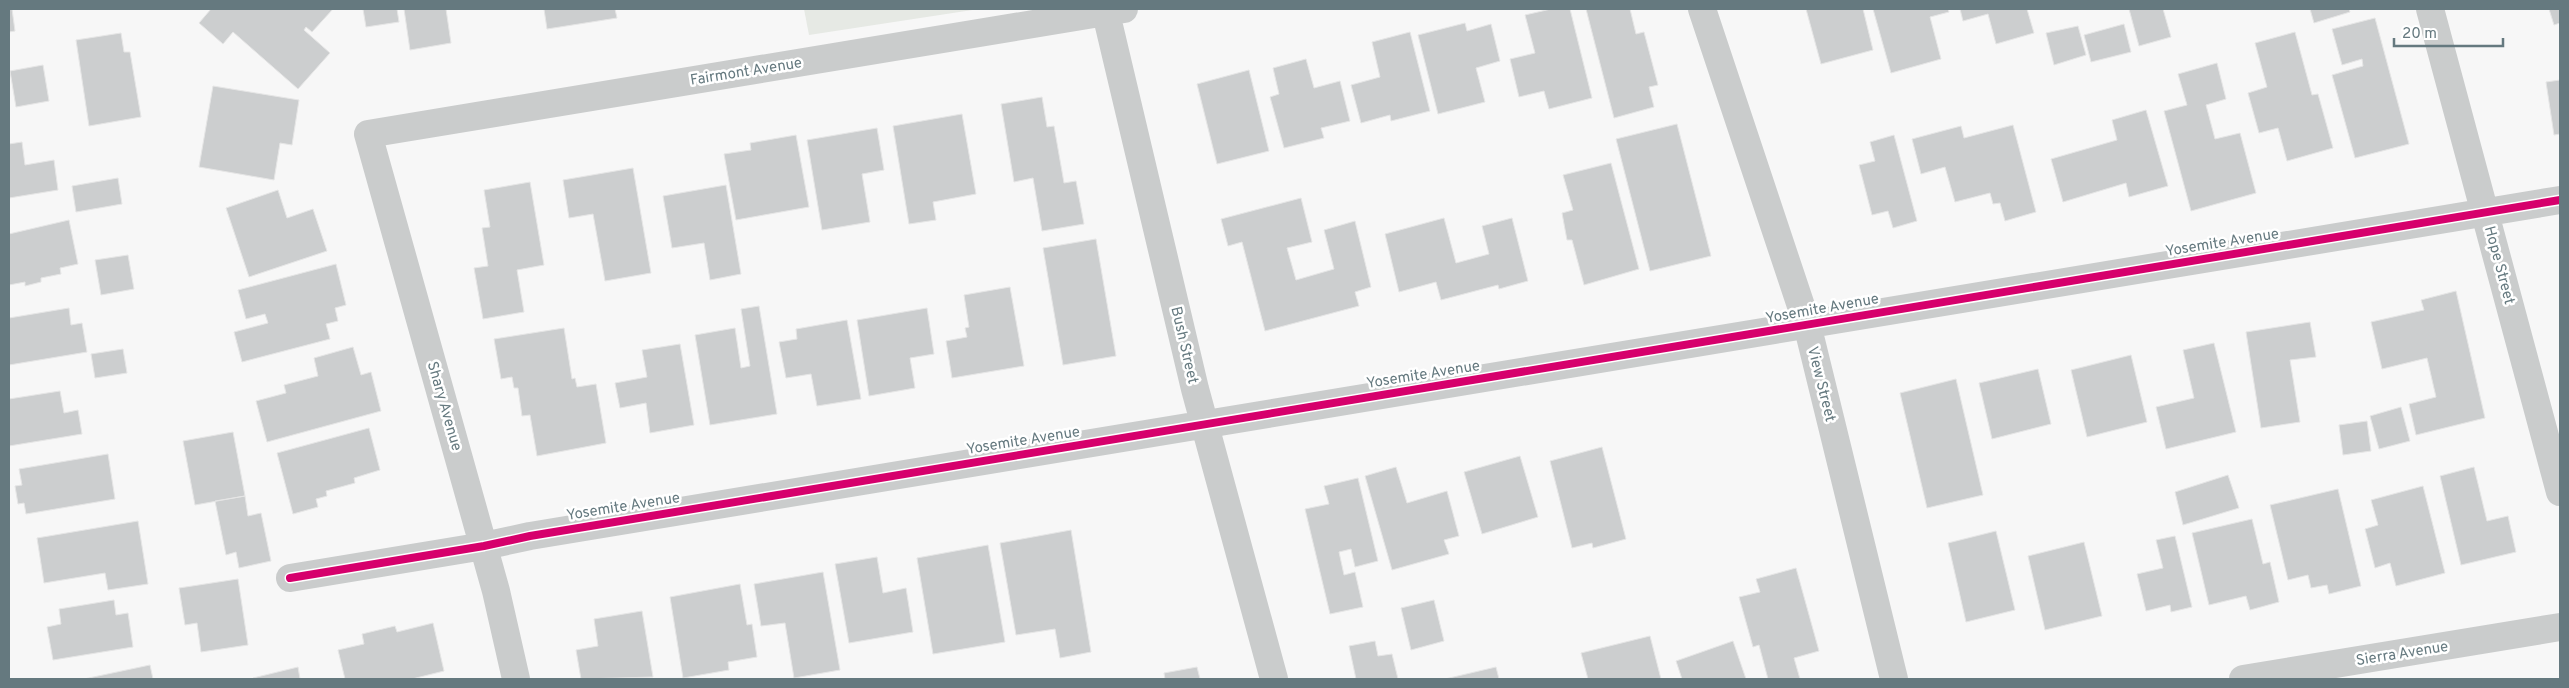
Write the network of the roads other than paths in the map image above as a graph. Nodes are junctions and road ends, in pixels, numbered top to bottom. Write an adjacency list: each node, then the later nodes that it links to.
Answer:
1 (1702, 9): 7 (street, View Street)
2 (2430, 9): 6 (street, Hope Street)
3 (1112, 10): 4 (street, Fairmont Avenue); 8 (street, Bush Street)
4 (368, 134): 10 (street, Shary Avenue)
5 (2560, 200): 6 (street, Yosemite Avenue)
6 (2486, 212): 7 (street, Yosemite Avenue); 9 (street, Hope Street)
7 (1807, 324): 8 (street, Yosemite Avenue); 15 (street, View Street)
8 (1204, 424): 10 (street, Yosemite Avenue); 14 (street, Bush Street)
9 (2560, 492)
10 (484, 546): 11 (street, Yosemite Avenue); 13 (street, Shary Avenue)
11 (290, 578)
12 (2560, 627): 16 (street, Sierra Avenue)
13 (516, 679)
14 (1274, 679)
15 (1894, 679)
16 (2243, 679)

